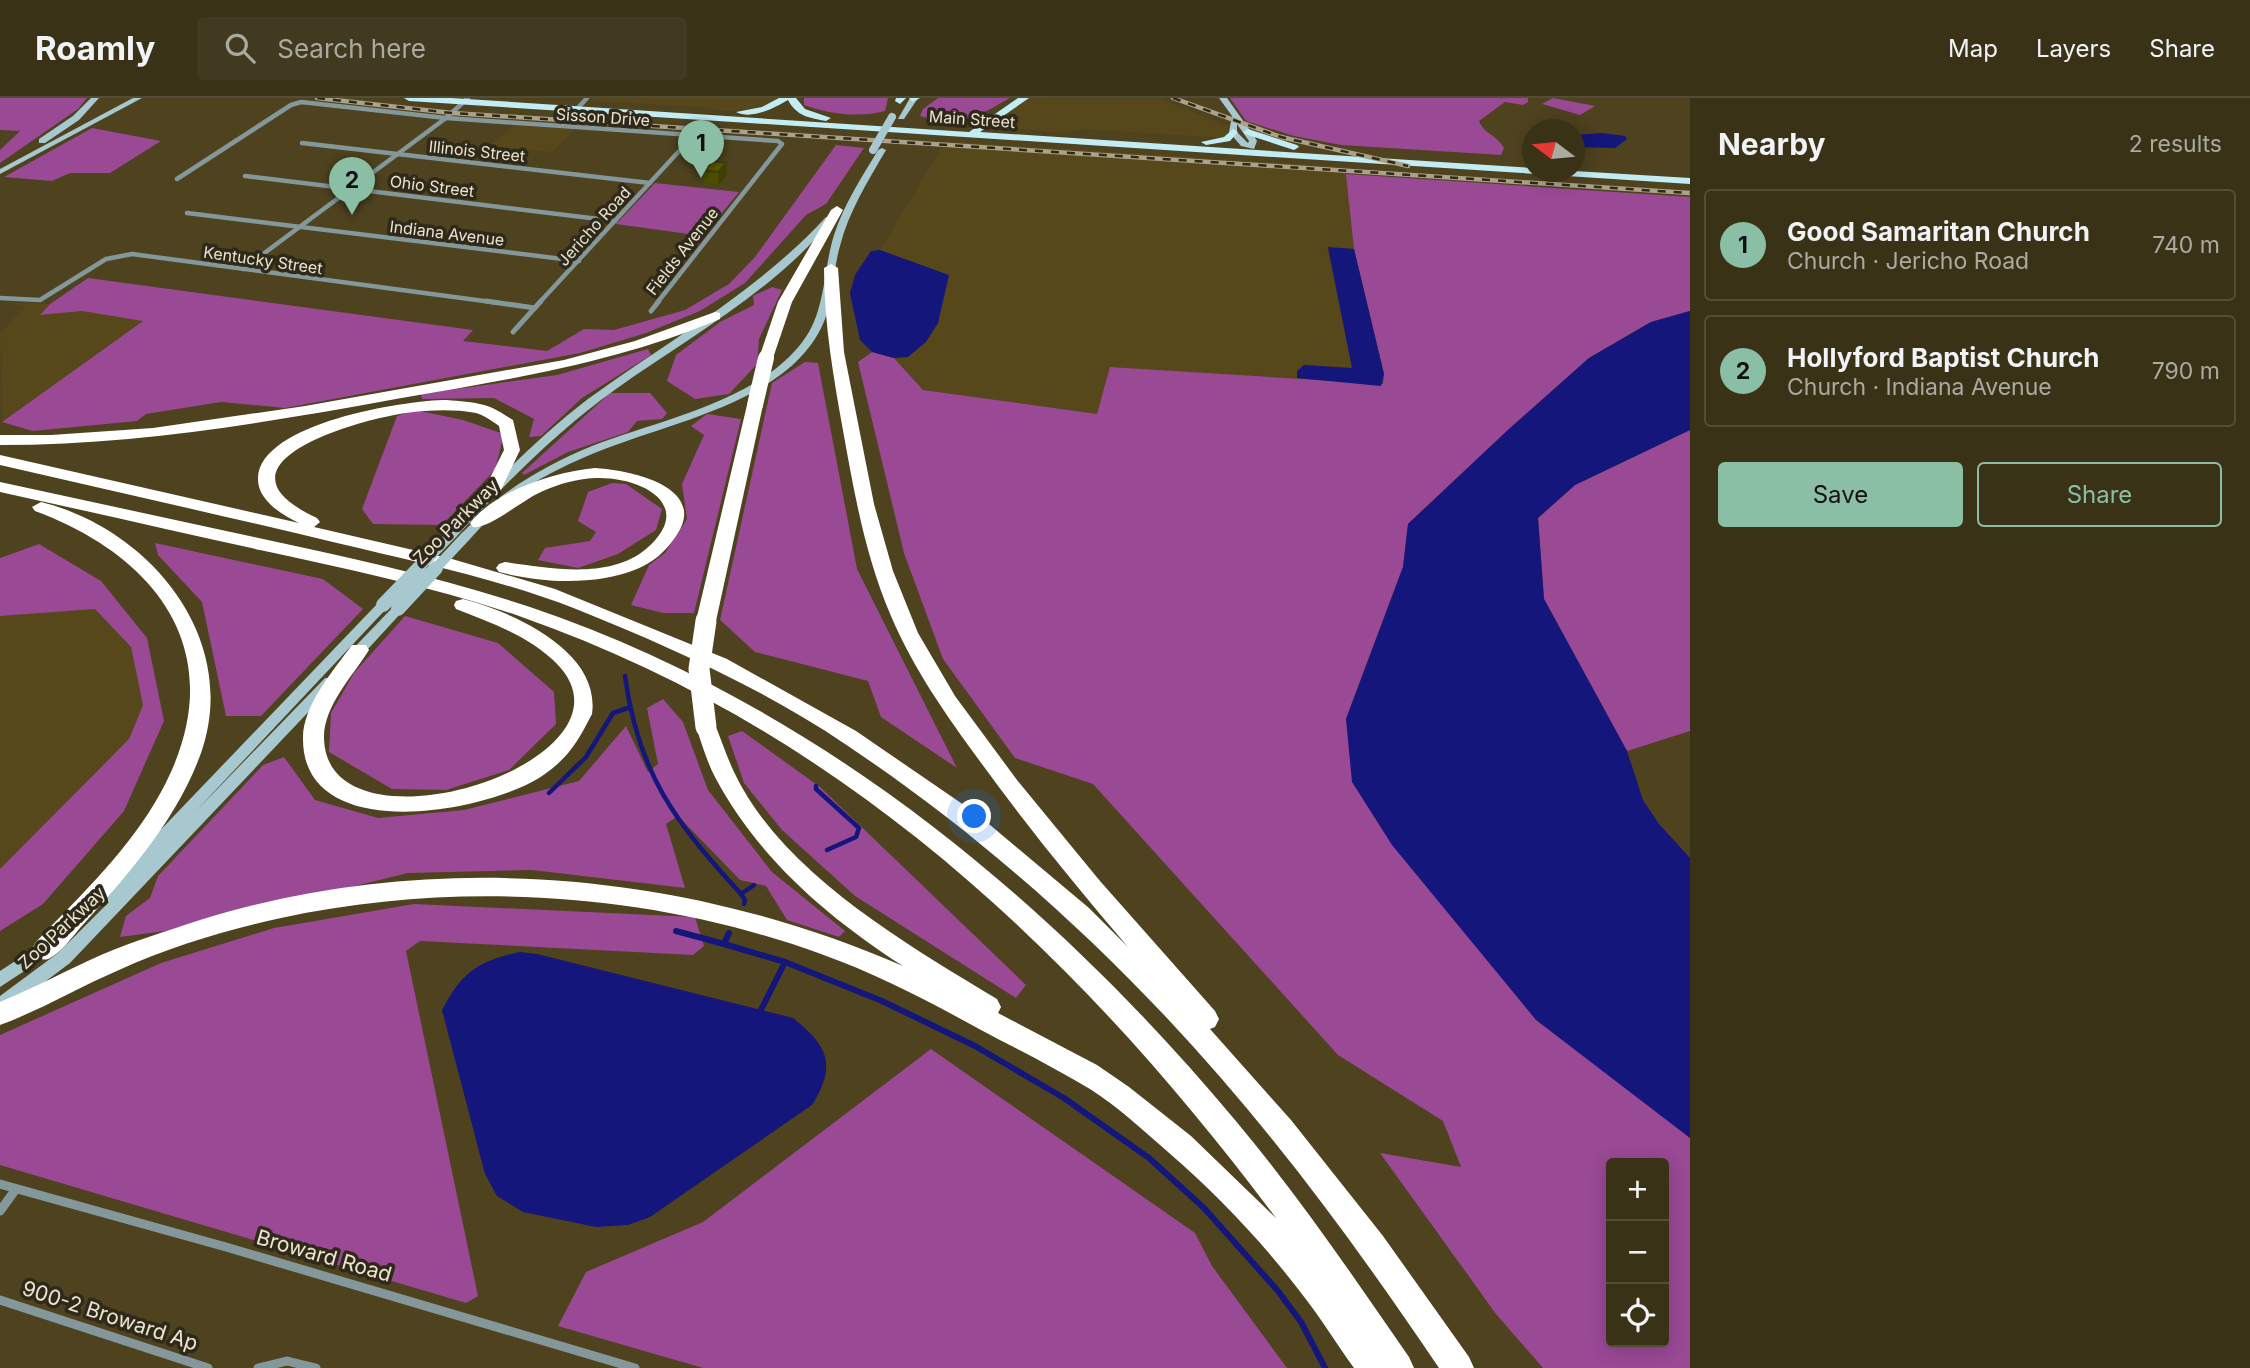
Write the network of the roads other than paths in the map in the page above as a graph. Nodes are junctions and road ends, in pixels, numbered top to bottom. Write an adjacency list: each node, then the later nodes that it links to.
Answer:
1 (96, 98): 37 (main road)
2 (138, 98): 37 (main road)
3 (409, 98): 11 (main road, Main Street)
4 (474, 98): 12 (main road, Main Street)
5 (787, 98): 13 (main road); 17 (main road)
6 (793, 98): 17 (main road); 19 (main road)
7 (914, 98): 14 (main road, Zoo Parkway)
8 (1024, 98): 18 (main road)
9 (1223, 98): 16 (main road)
10 (902, 99): 14 (main road, Zoo Parkway)
11 (466, 100): 12 (main road, Main Street); 15 (street)
12 (581, 104): 13 (main road, Main Street); 17 (main road, Main Street)
13 (714, 113): 17 (main road, Main Street)
14 (897, 117): 29 (main road, Zoo Parkway)
15 (446, 118): 24 (street, Sisson Drive); 32 (street); 41 (street, Sisson Drive)
16 (1234, 118): 22 (main road); 23 (main road)
17 (773, 120): 19 (main road, Main Street); 21 (main road, Main Street)
18 (990, 120): 20 (main road); 21 (main road)
19 (842, 121): 20 (main road, Main Street)
20 (937, 127): 21 (main road, Main Street)
21 (973, 132): 27 (main road, Main Street); 30 (main road, Main Street)
22 (1233, 132): 27 (main road); 28 (main road)
23 (1248, 132): 28 (main road); 31 (main road)
24 (693, 136): 25 (street, Sisson Drive); 43 (street, Jericho Road)
25 (778, 141): 54 (street, Fields Avenue)
26 (302, 143): 32 (street, Illinois Street)
27 (1184, 143): 28 (main road, Main Street)
28 (1251, 147): 30 (main road); 31 (main road, Main Street); 33 (main road)
29 (877, 150): 45 (main road, Zoo Parkway); 50 (main road, Zoo Parkway)
30 (1231, 152): 33 (main road, Main Street)
31 (1329, 152): 34 (main road, Main Street)
32 (398, 154): 43 (street, Illinois Street); 44 (street)
33 (1277, 155): 35 (main road, Main Street)
34 (1522, 168)
35 (1522, 168)
36 (1585, 169): 39 (main road)
37 (0, 172)
38 (1585, 175): 42 (main road)
39 (1690, 175)
40 (245, 176): 44 (street, Ohio Street)
41 (177, 179)
42 (1690, 181)
43 (650, 183): 47 (street, Jericho Road)
44 (351, 189): 47 (street, Ohio Street); 48 (street)
45 (837, 210): 55 (main road, Zoo Parkway); 70 (highway, bridge)
46 (187, 214): 48 (street, Indiana Avenue)
47 (615, 221): 49 (street, Jericho Road)
48 (299, 227): 49 (street, Indiana Avenue); 51 (street)
49 (579, 261): 53 (street, Jericho Road)
50 (831, 268): 61 (main road, Zoo Parkway); 71 (highway)
51 (243, 269): 52 (street, Kentucky Street); 53 (street, Kentucky Street)
52 (0, 298)
53 (535, 308): 56 (street, Jericho Road)
54 (651, 311)
55 (715, 316): 57 (highway); 60 (main road, Zoo Parkway)
56 (513, 332)
57 (0, 440)
58 (0, 460): 62 (highway)
59 (0, 489): 62 (highway); 66 (highway)
60 (493, 490): 62 (highway); 64 (main road, Zoo Parkway, bridge)
61 (479, 523): 63 (highway); 64 (main road, Zoo Parkway, bridge)
62 (376, 558): 63 (highway); 65 (highway); 81 (highway)
63 (425, 558): 71 (highway)
64 (391, 607): 65 (main road, Zoo Parkway); 66 (main road, Zoo Parkway)
65 (359, 650): 68 (main road, Zoo Parkway)
66 (44, 950): 67 (main road, Zoo Parkway)
67 (0, 979)
68 (0, 1006)
69 (0, 1014): 70 (highway)
70 (1100, 1081): 80 (highway)
71 (1286, 1132): 82 (highway)
72 (0, 1184): 73 (street, Broward Road)
73 (16, 1189): 74 (street); 79 (street, Broward Road)
74 (0, 1211)
75 (0, 1300): 76 (street, 900-2 Broward Ap)
76 (208, 1368)
77 (258, 1368): 78 (street)
78 (316, 1368)
79 (635, 1368)
80 (1373, 1368)
81 (1398, 1368)
82 (1458, 1368)

